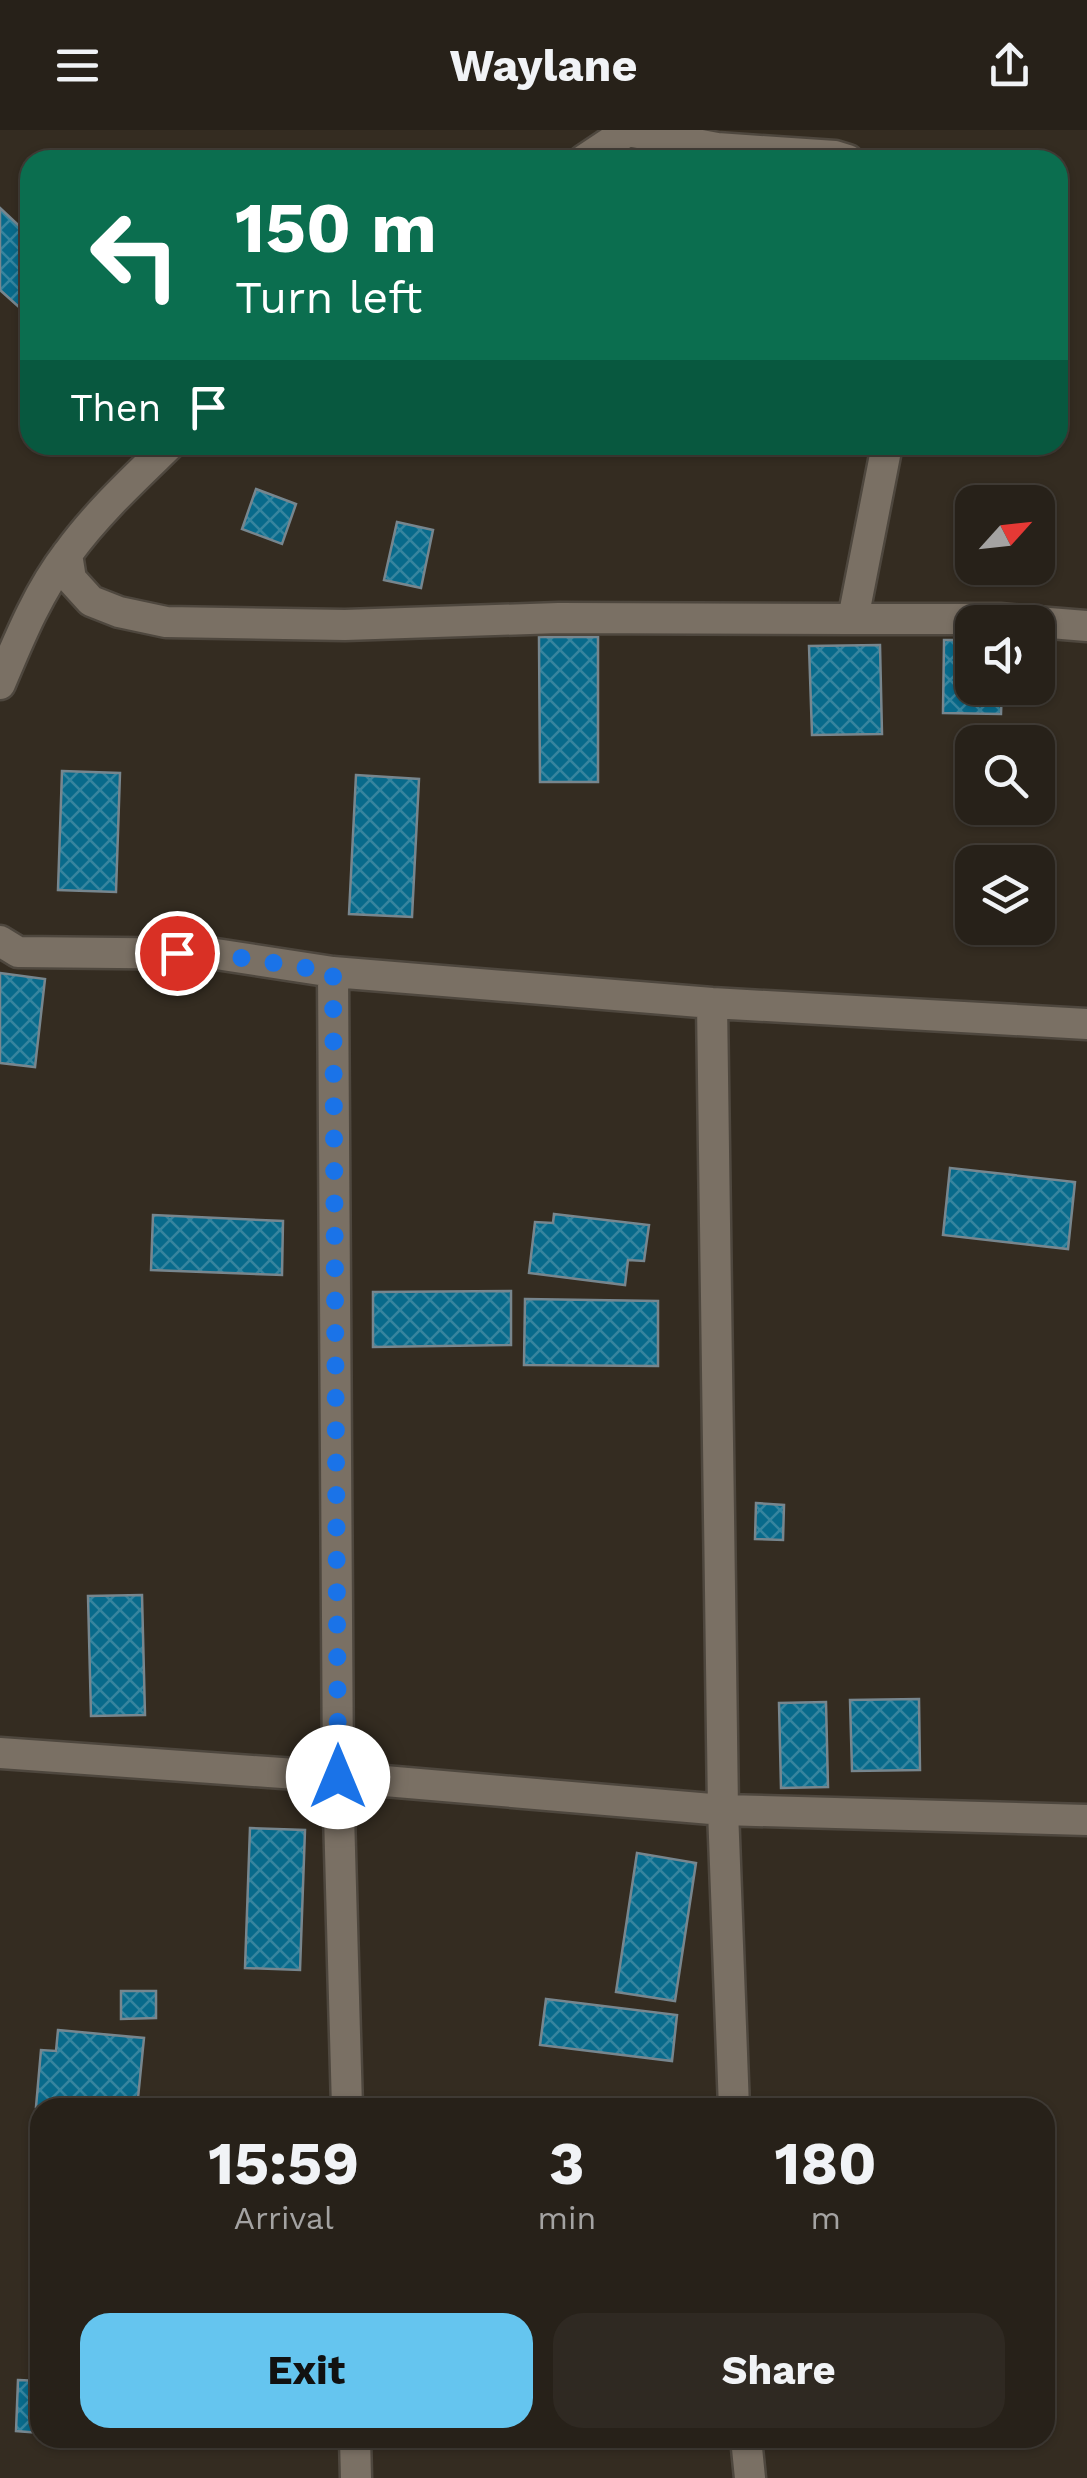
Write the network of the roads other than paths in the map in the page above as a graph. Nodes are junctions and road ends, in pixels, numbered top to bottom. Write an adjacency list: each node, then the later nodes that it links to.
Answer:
1 (628, 130): 2 (street); 3 (street)
2 (599, 150)
3 (746, 150)
4 (159, 455): 6 (street)
5 (885, 455): 7 (street)
6 (67, 554): 7 (street); 9 (street)
7 (853, 619): 8 (street)
8 (1087, 626)
9 (0, 684)
10 (0, 942): 11 (street)
11 (333, 972): 12 (street); 15 (street)
12 (712, 1003): 13 (street); 16 (street)
13 (1087, 1024)
14 (0, 1754): 15 (street)
15 (338, 1777): 16 (street); 18 (street)
16 (723, 1810): 17 (street); 19 (street)
17 (1087, 1820)
18 (346, 2098)
19 (734, 2098)
20 (355, 2448): 22 (street)
21 (747, 2448): 23 (street)
22 (356, 2478)
23 (750, 2478)

